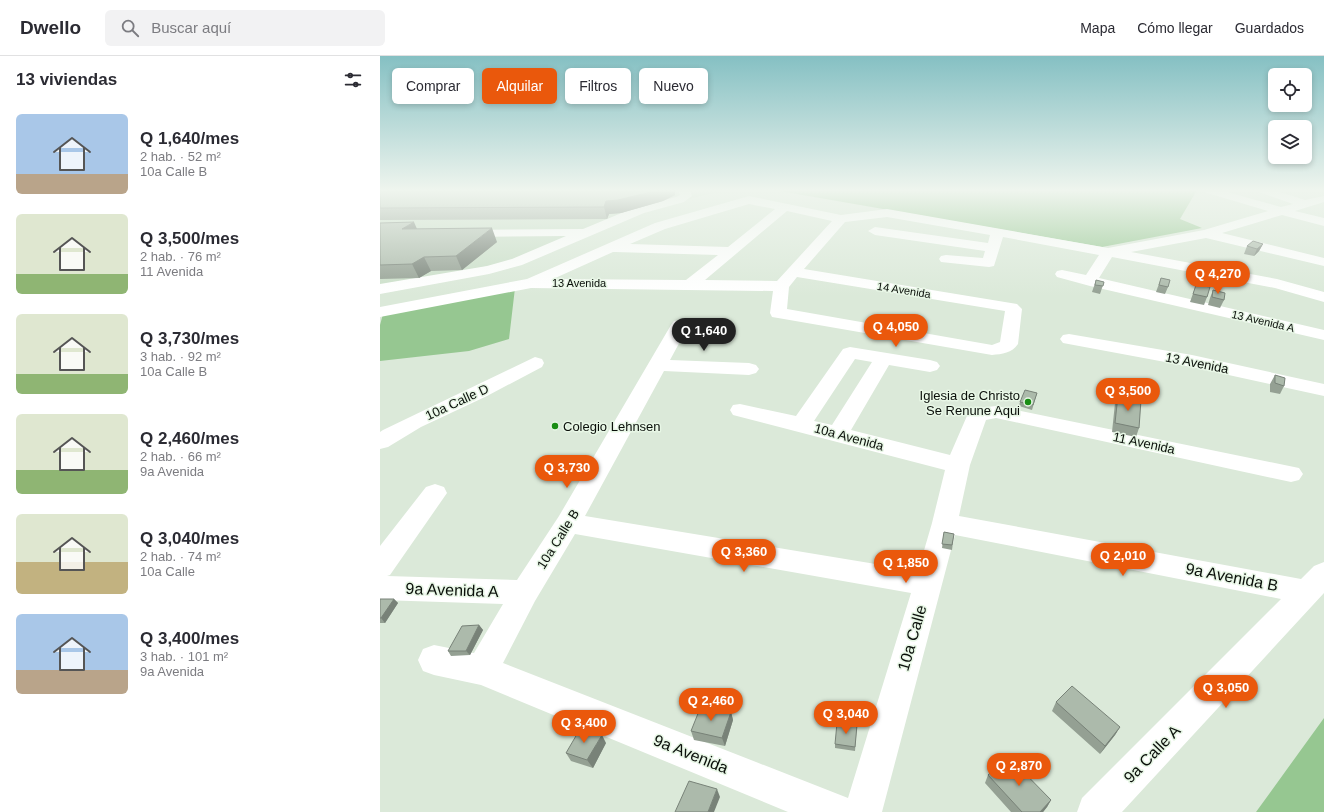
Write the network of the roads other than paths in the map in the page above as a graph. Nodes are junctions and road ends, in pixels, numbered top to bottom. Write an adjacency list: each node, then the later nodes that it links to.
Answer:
1 (602, 225): 7 (street)
2 (662, 225): 14 (street)
3 (763, 225): 16 (street)
4 (836, 225): 20 (street)
5 (958, 225): 9 (street)
6 (1231, 226): 11 (street); 12 (street)
7 (590, 230): 10 (street); 27 (street)
8 (875, 231): 15 (street)
9 (997, 232): 15 (street); 17 (street)
10 (450, 233)
11 (1206, 234): 13 (street); 19 (street)
12 (1310, 246)
13 (1143, 247): 17 (street); 25 (street)
14 (610, 248): 16 (street); 23 (street)
15 (993, 248): 18 (street)
16 (730, 251): 24 (street)
17 (1108, 252): 22 (street); 25 (street)
18 (946, 259)
19 (1324, 262)
20 (792, 272): 26 (street); 26 (street, 14 Avenida)
21 (1062, 274): 22 (street, 13 Avenida A)
22 (1090, 281): 31 (street, 13 Avenida A)
23 (531, 283): 24 (street, 13 Avenida); 29 (street, 13 Avenida)
24 (691, 284): 26 (street, 13 Avenida)
25 (1277, 284): 28 (street)
26 (781, 286)
27 (380, 289)
28 (1324, 297)
29 (380, 312)
30 (680, 325): 35 (street, 10a Calle B)
31 (1324, 335)
32 (1069, 339): 38 (street, 13 Avenida)
33 (884, 358): 36 (street); 41 (street); 42 (street)
34 (535, 363): 43 (street, 10a Calle D)
35 (658, 365): 37 (street); 47 (street, 10a Calle B)
36 (930, 366)
37 (749, 369)
38 (1324, 390)
39 (740, 410): 41 (street, 10a Avenida)
40 (996, 412): 44 (street, 10a Calle); 45 (street, 11 Avenida)
41 (801, 424): 42 (street, 10a Avenida)
42 (837, 434): 44 (street, 10a Avenida)
43 (380, 442)
44 (958, 465): 48 (street, 10a Calle)
45 (1291, 474)
46 (435, 493): 49 (street)
47 (568, 523): 51 (street); 53 (street, 10a Calle B)
48 (945, 523): 50 (street, 9a Avenida B); 51 (street, 10a Calle)
49 (380, 567)
50 (1316, 583): 58 (street, 9a Calle A)
51 (927, 584): 57 (street, 10a Calle)
52 (380, 588): 53 (street, 9a Avenida A)
53 (525, 592): 55 (street, 10a Calle B)
54 (434, 660): 55 (street, 9a Avenida)
55 (482, 670): 56 (street, 9a Avenida)
56 (835, 812)
57 (864, 812)
58 (1096, 812)

